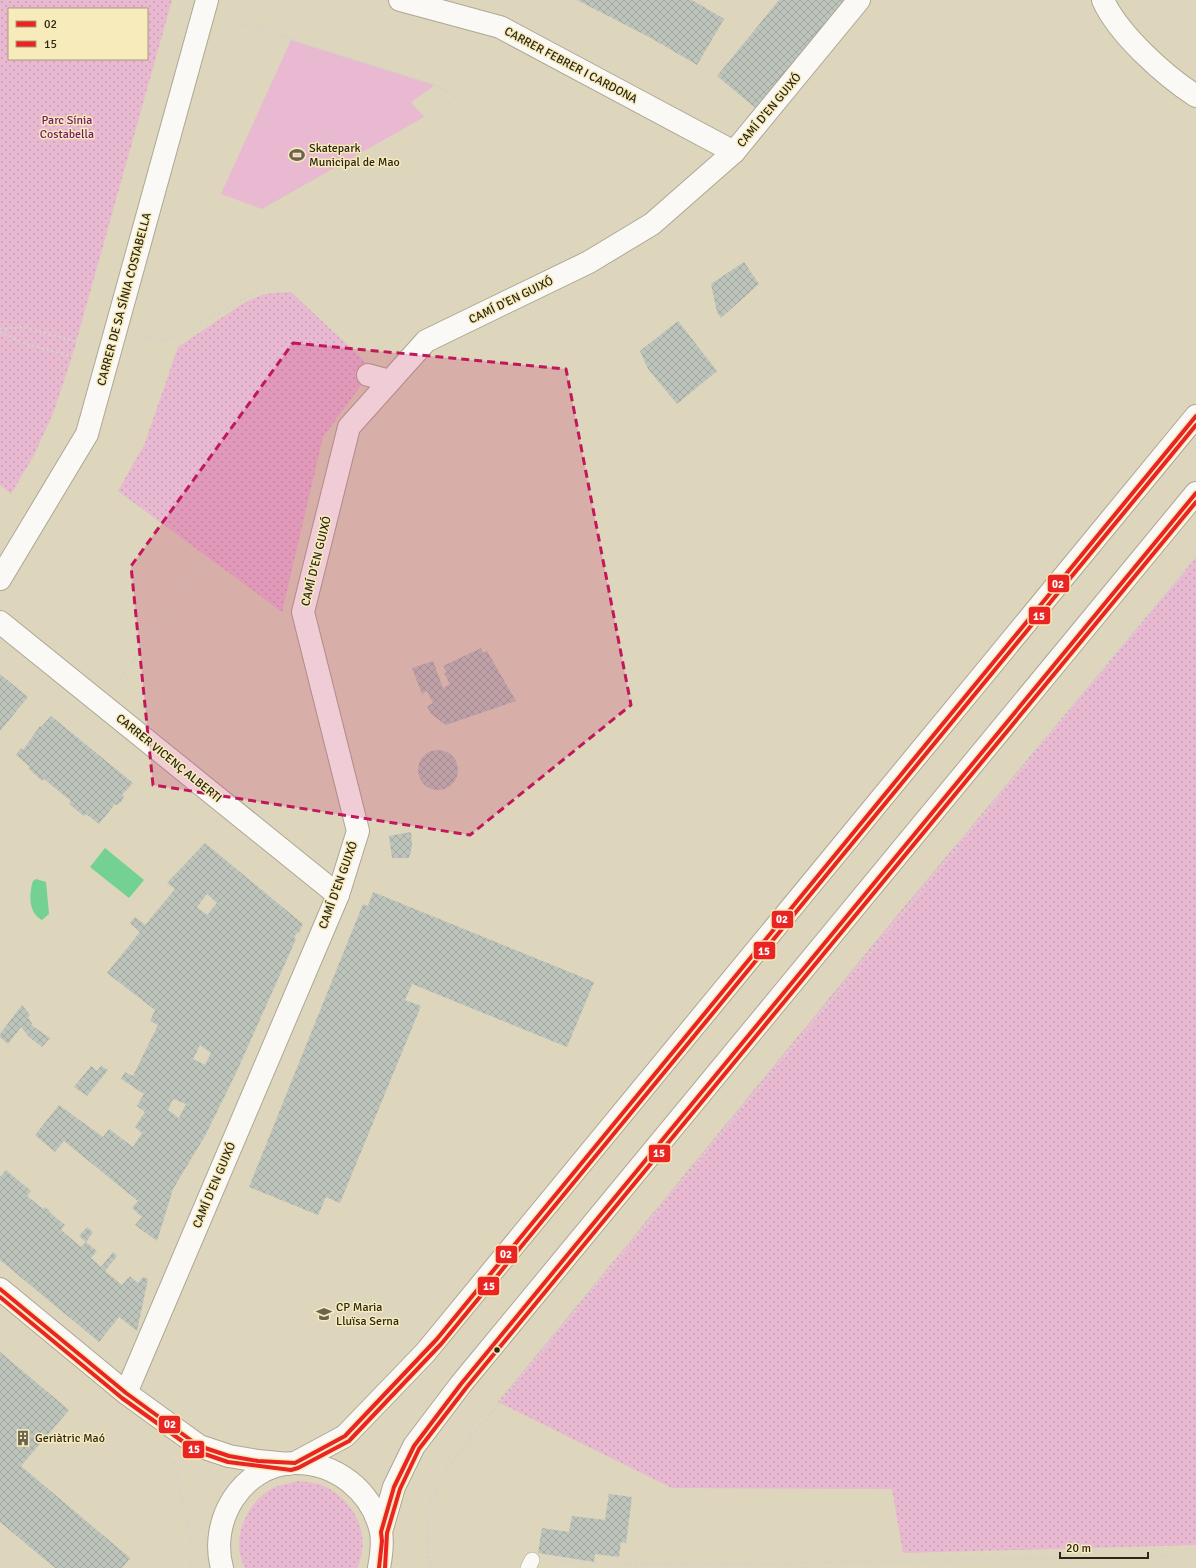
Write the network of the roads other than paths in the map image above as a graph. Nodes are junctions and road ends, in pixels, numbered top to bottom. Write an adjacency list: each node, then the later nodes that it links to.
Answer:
1 (207, 0): 11 (street, CARRER DE SA SÍNIA COSTABELLA)
2 (400, 0): 6 (street, CARRER FEBRER I CARDONA)
3 (860, 0): 6 (street, CAMÍ D'EN GUIXÓ)
4 (1103, 0): 5 (street)
5 (1196, 96)
6 (734, 152): 8 (street, CAMÍ D'EN GUIXÓ)
7 (368, 376): 8 (street)
8 (390, 381): 13 (street, CAMÍ D'EN GUIXÓ)
9 (1196, 416): 16 (street)
10 (1196, 493): 17 (street)
11 (0, 580)
12 (0, 622): 13 (street, CARRER VICENÇ ALBERTI)
13 (338, 895): 15 (street, CAMÍ D'EN GUIXÓ)
14 (0, 1289): 15 (street)
15 (126, 1393): 16 (street)
16 (293, 1463): 17 (street); 18 (street)
17 (381, 1532): 19 (street)
18 (218, 1563)
19 (379, 1568)

